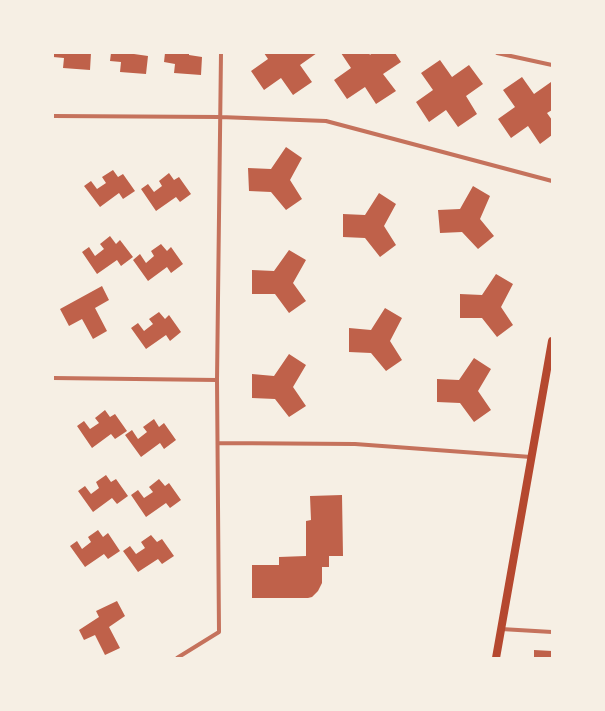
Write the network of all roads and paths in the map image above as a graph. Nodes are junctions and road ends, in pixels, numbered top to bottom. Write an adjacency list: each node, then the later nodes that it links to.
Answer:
1 (221, 53): 5 (street)
2 (497, 53): 3 (street)
3 (552, 65)
4 (53, 116): 5 (street)
5 (220, 117): 6 (street); 9 (street)
6 (552, 181)
7 (552, 341): 11 (main road)
8 (53, 378): 9 (street)
9 (217, 380): 10 (street)
10 (218, 443): 11 (street); 14 (street)
11 (531, 456): 12 (main road)
12 (501, 629): 13 (street); 15 (main road)
13 (552, 632)
14 (177, 658)
15 (496, 658)

